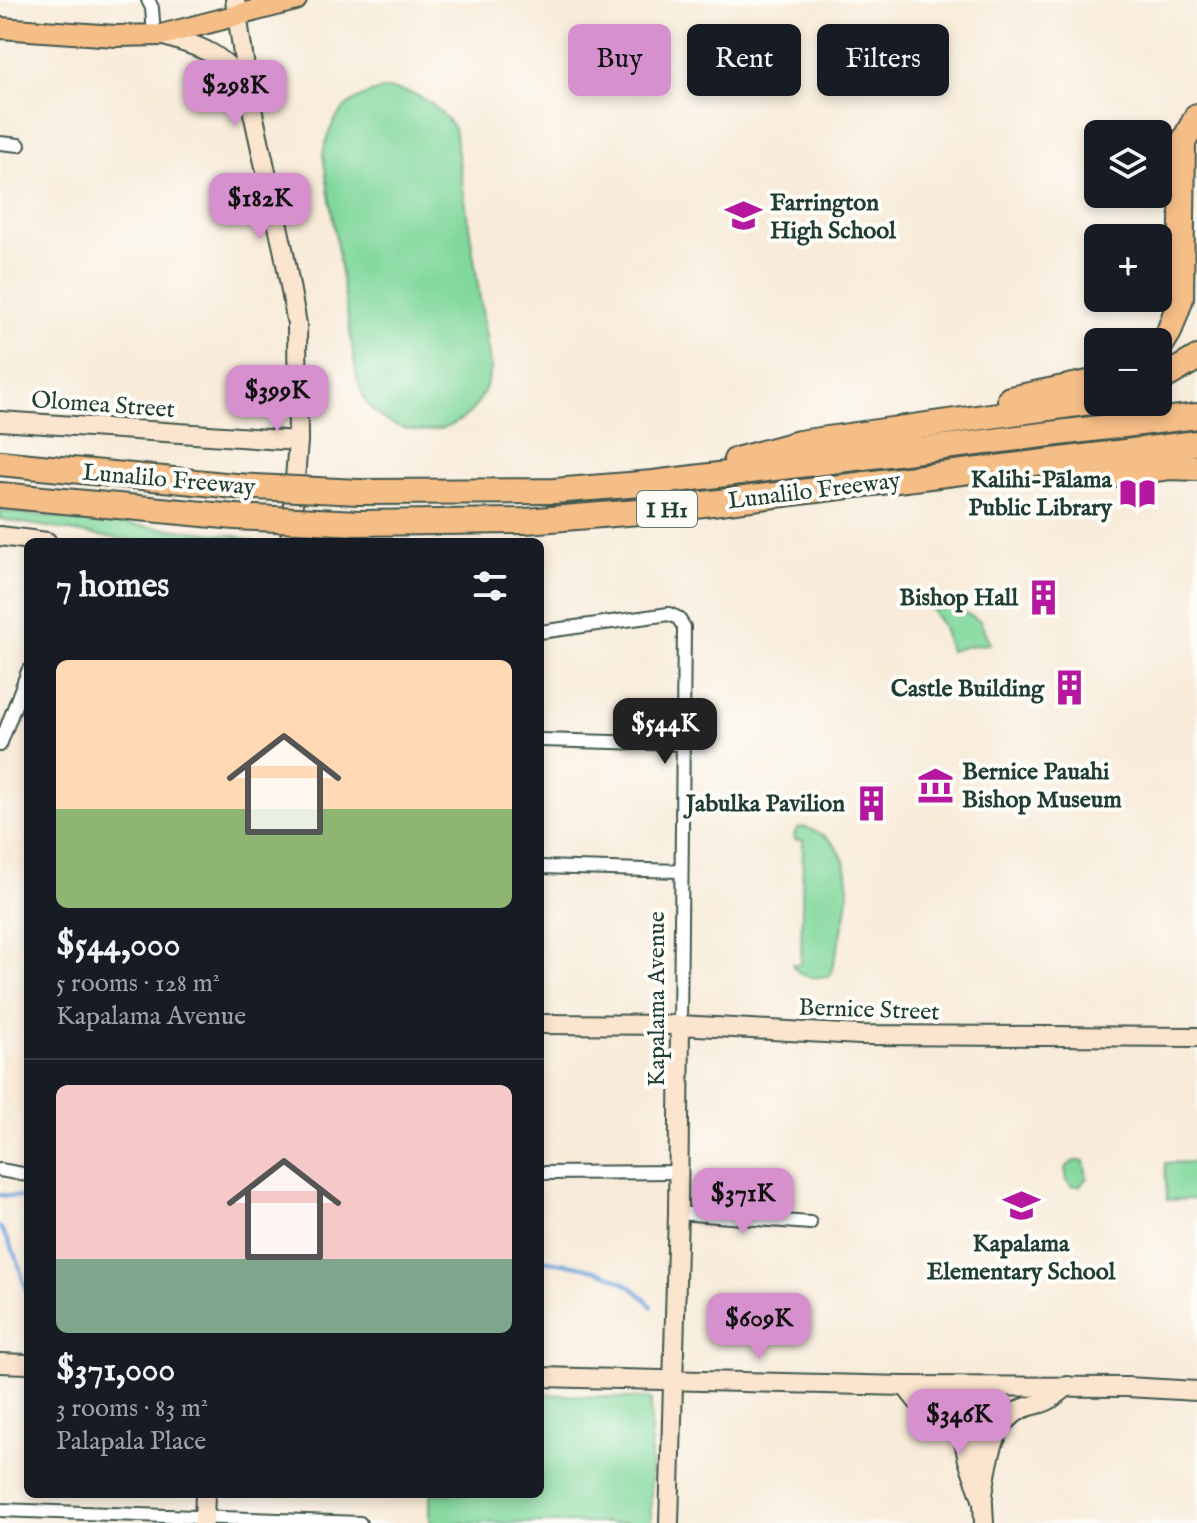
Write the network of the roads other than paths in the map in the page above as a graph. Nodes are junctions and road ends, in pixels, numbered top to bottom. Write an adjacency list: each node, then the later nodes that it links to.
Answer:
1 (148, 0): 5 (street)
2 (296, 0): 3 (main road)
3 (237, 8): 5 (main road); 6 (main road)
4 (0, 28): 5 (main road)
5 (158, 35): 6 (main road)
6 (249, 95): 18 (main road)
7 (1197, 116): 10 (highway)
8 (0, 143): 9 (street)
9 (19, 145)
10 (1170, 328)
11 (1197, 358): 12 (highway)
12 (1172, 373)
13 (1084, 384): 17 (highway)
14 (1084, 403): 17 (highway)
15 (1197, 416): 23 (highway, Lunalilo Freeway / I H1)
16 (0, 421): 18 (main road, Olomea Street)
17 (875, 432): 23 (highway)
18 (298, 441): 26 (main road)
19 (1197, 443): 22 (highway, Lunalilo Freeway / I H1)
20 (0, 463): 23 (highway, Lunalilo Freeway / I H1, bridge)
21 (1197, 468): 22 (highway)
22 (974, 470): 24 (highway, Lunalilo Freeway / I H1, bridge)
23 (653, 483)
24 (0, 495)
25 (0, 536): 27 (main road)
26 (290, 538)
27 (24, 539)
28 (544, 631): 31 (street, Kapalama Avenue)
29 (24, 682): 32 (street)
30 (544, 740): 31 (street)
31 (683, 744): 34 (street, Kapalama Avenue)
32 (0, 745)
33 (544, 867): 34 (street)
34 (681, 871): 36 (street, Kapalama Avenue)
35 (544, 1024): 36 (main road, Bernice Street)
36 (680, 1025): 37 (main road, Bernice Street); 39 (main road, Kapalama Avenue)
37 (1197, 1037)
38 (0, 1170): 41 (street)
39 (679, 1172): 40 (street); 42 (main road, Kapalama Avenue)
40 (544, 1173)
41 (24, 1174)
42 (678, 1213): 43 (street); 47 (main road, Kapalama Avenue)
43 (810, 1223)
44 (0, 1363): 45 (main road)
45 (24, 1364)
46 (544, 1377): 47 (main road)
47 (671, 1380): 48 (main road); 57 (main road, Kapalama Avenue)
48 (905, 1386): 50 (main road); 53 (main road)
49 (1068, 1386): 50 (main road); 51 (main road); 53 (main road)
50 (977, 1387): 53 (main road)
51 (1197, 1391)
52 (205, 1498): 55 (main road)
53 (982, 1500): 58 (main road)
54 (0, 1510): 55 (street)
55 (204, 1520): 56 (street)
56 (360, 1523)
57 (669, 1523)
58 (984, 1523)

